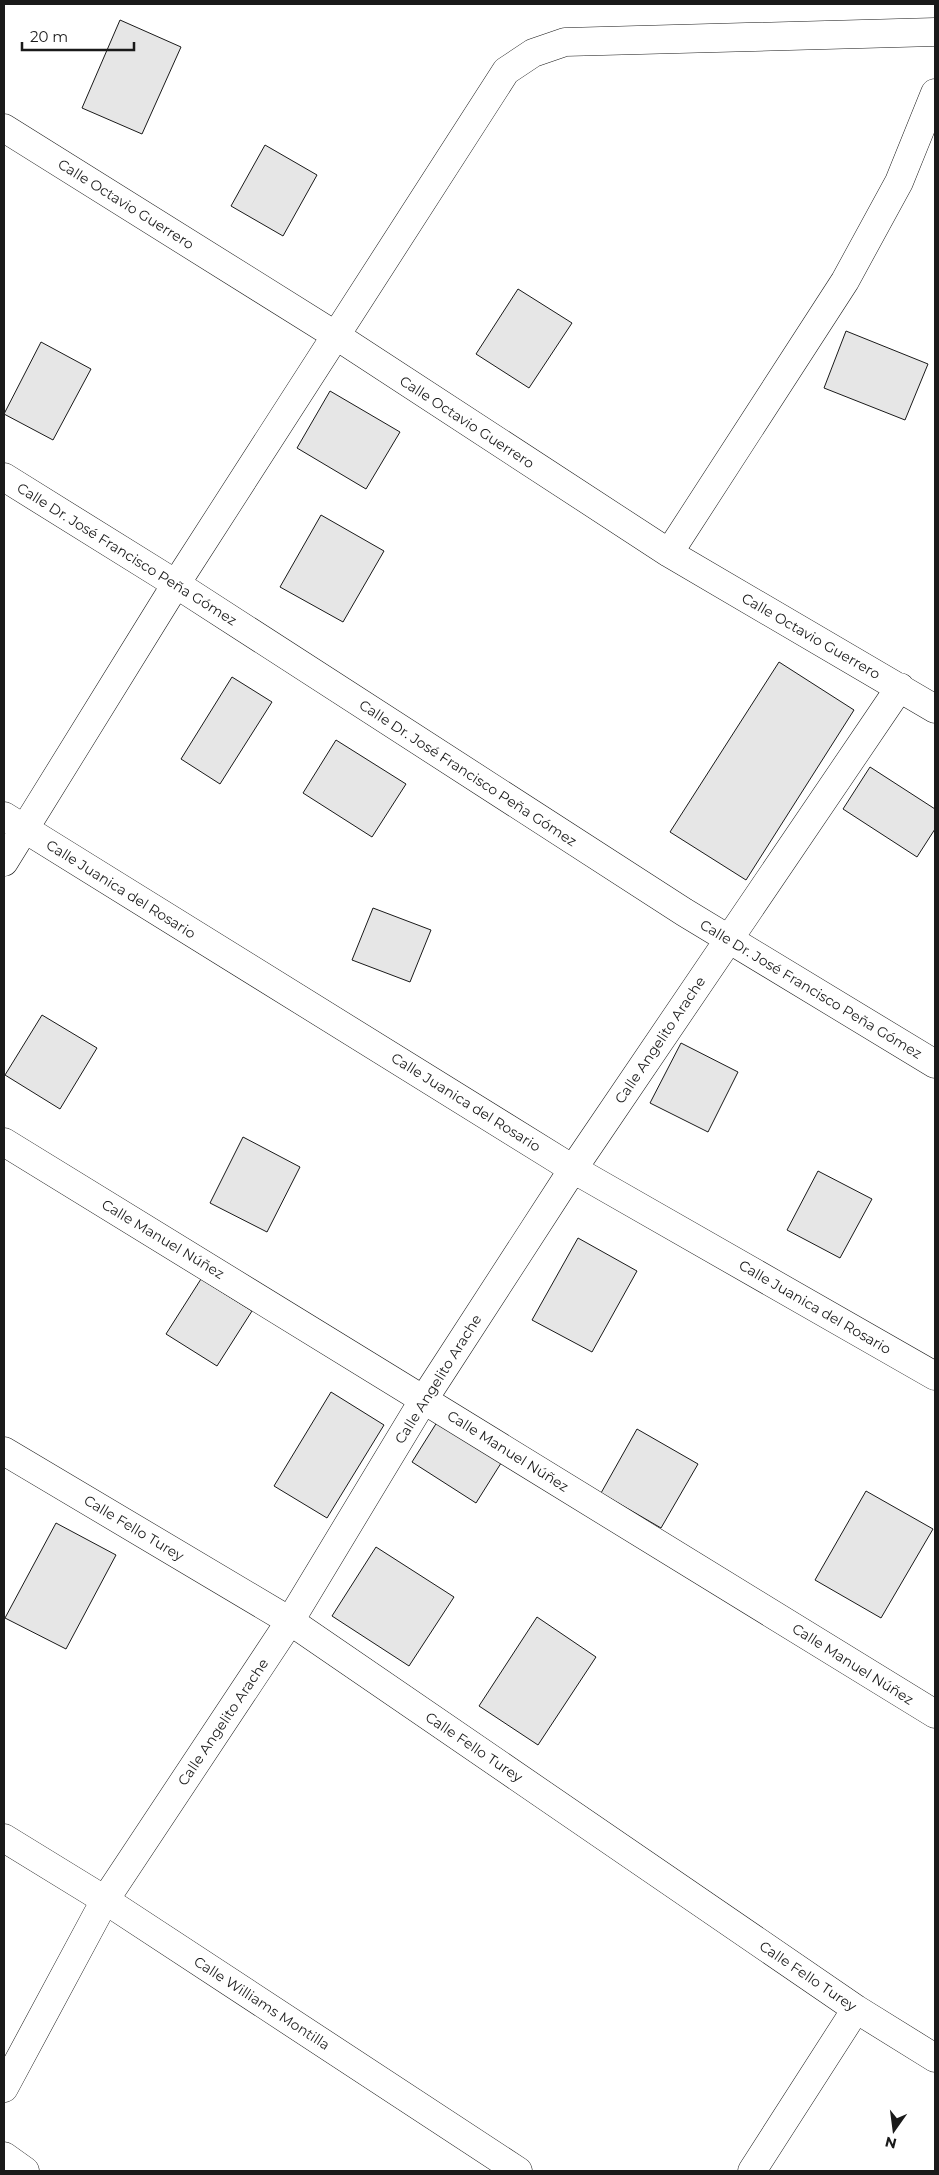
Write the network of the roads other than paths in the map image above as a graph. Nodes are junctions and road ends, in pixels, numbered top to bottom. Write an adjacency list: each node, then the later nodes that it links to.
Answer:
1 (935, 32): 4 (street)
2 (935, 93): 6 (street)
3 (4, 128): 4 (street, Calle Octavio Guerrero)
4 (335, 335): 6 (street, Calle Octavio Guerrero); 7 (street)
5 (4, 477): 7 (street, Calle Dr. José Francisco Peña Gómez)
6 (669, 553): 8 (street, Calle Octavio Guerrero)
7 (176, 584): 10 (street); 12 (street, Calle Dr. José Francisco Peña Gómez)
8 (900, 687): 9 (street, Calle Octavio Guerrero); 12 (street, Calle Angelito Arache)
9 (935, 708)
10 (14, 822): 11 (street); 15 (street, Calle Juanica del Rosario)
11 (4, 862)
12 (728, 940): 13 (street, Calle Dr. José Francisco Peña Gómez); 15 (street, Calle Angelito Arache)
13 (935, 1064)
14 (4, 1142): 17 (street, Calle Manuel Núñez)
15 (573, 1169): 16 (street, Calle Juanica del Rosario); 17 (street, Calle Angelito Arache)
16 (935, 1376)
17 (424, 1399): 19 (street, Calle Angelito Arache); 20 (street, Calle Manuel Núñez)
18 (4, 1451): 19 (street, Calle Fello Turey)
19 (290, 1621): 22 (street, Calle Angelito Arache); 23 (street, Calle Fello Turey)
20 (935, 1714)
21 (4, 1838): 22 (street, Calle Williams Montilla)
22 (105, 1900): 25 (street, Calle Angelito Arache); 28 (street, Calle Williams Montilla)
23 (856, 2009): 24 (street, Calle Fello Turey); 29 (street)
24 (935, 2058)
25 (4, 2088)
26 (4, 2156): 27 (street)
27 (25, 2171)
28 (518, 2171)
29 (752, 2171)

